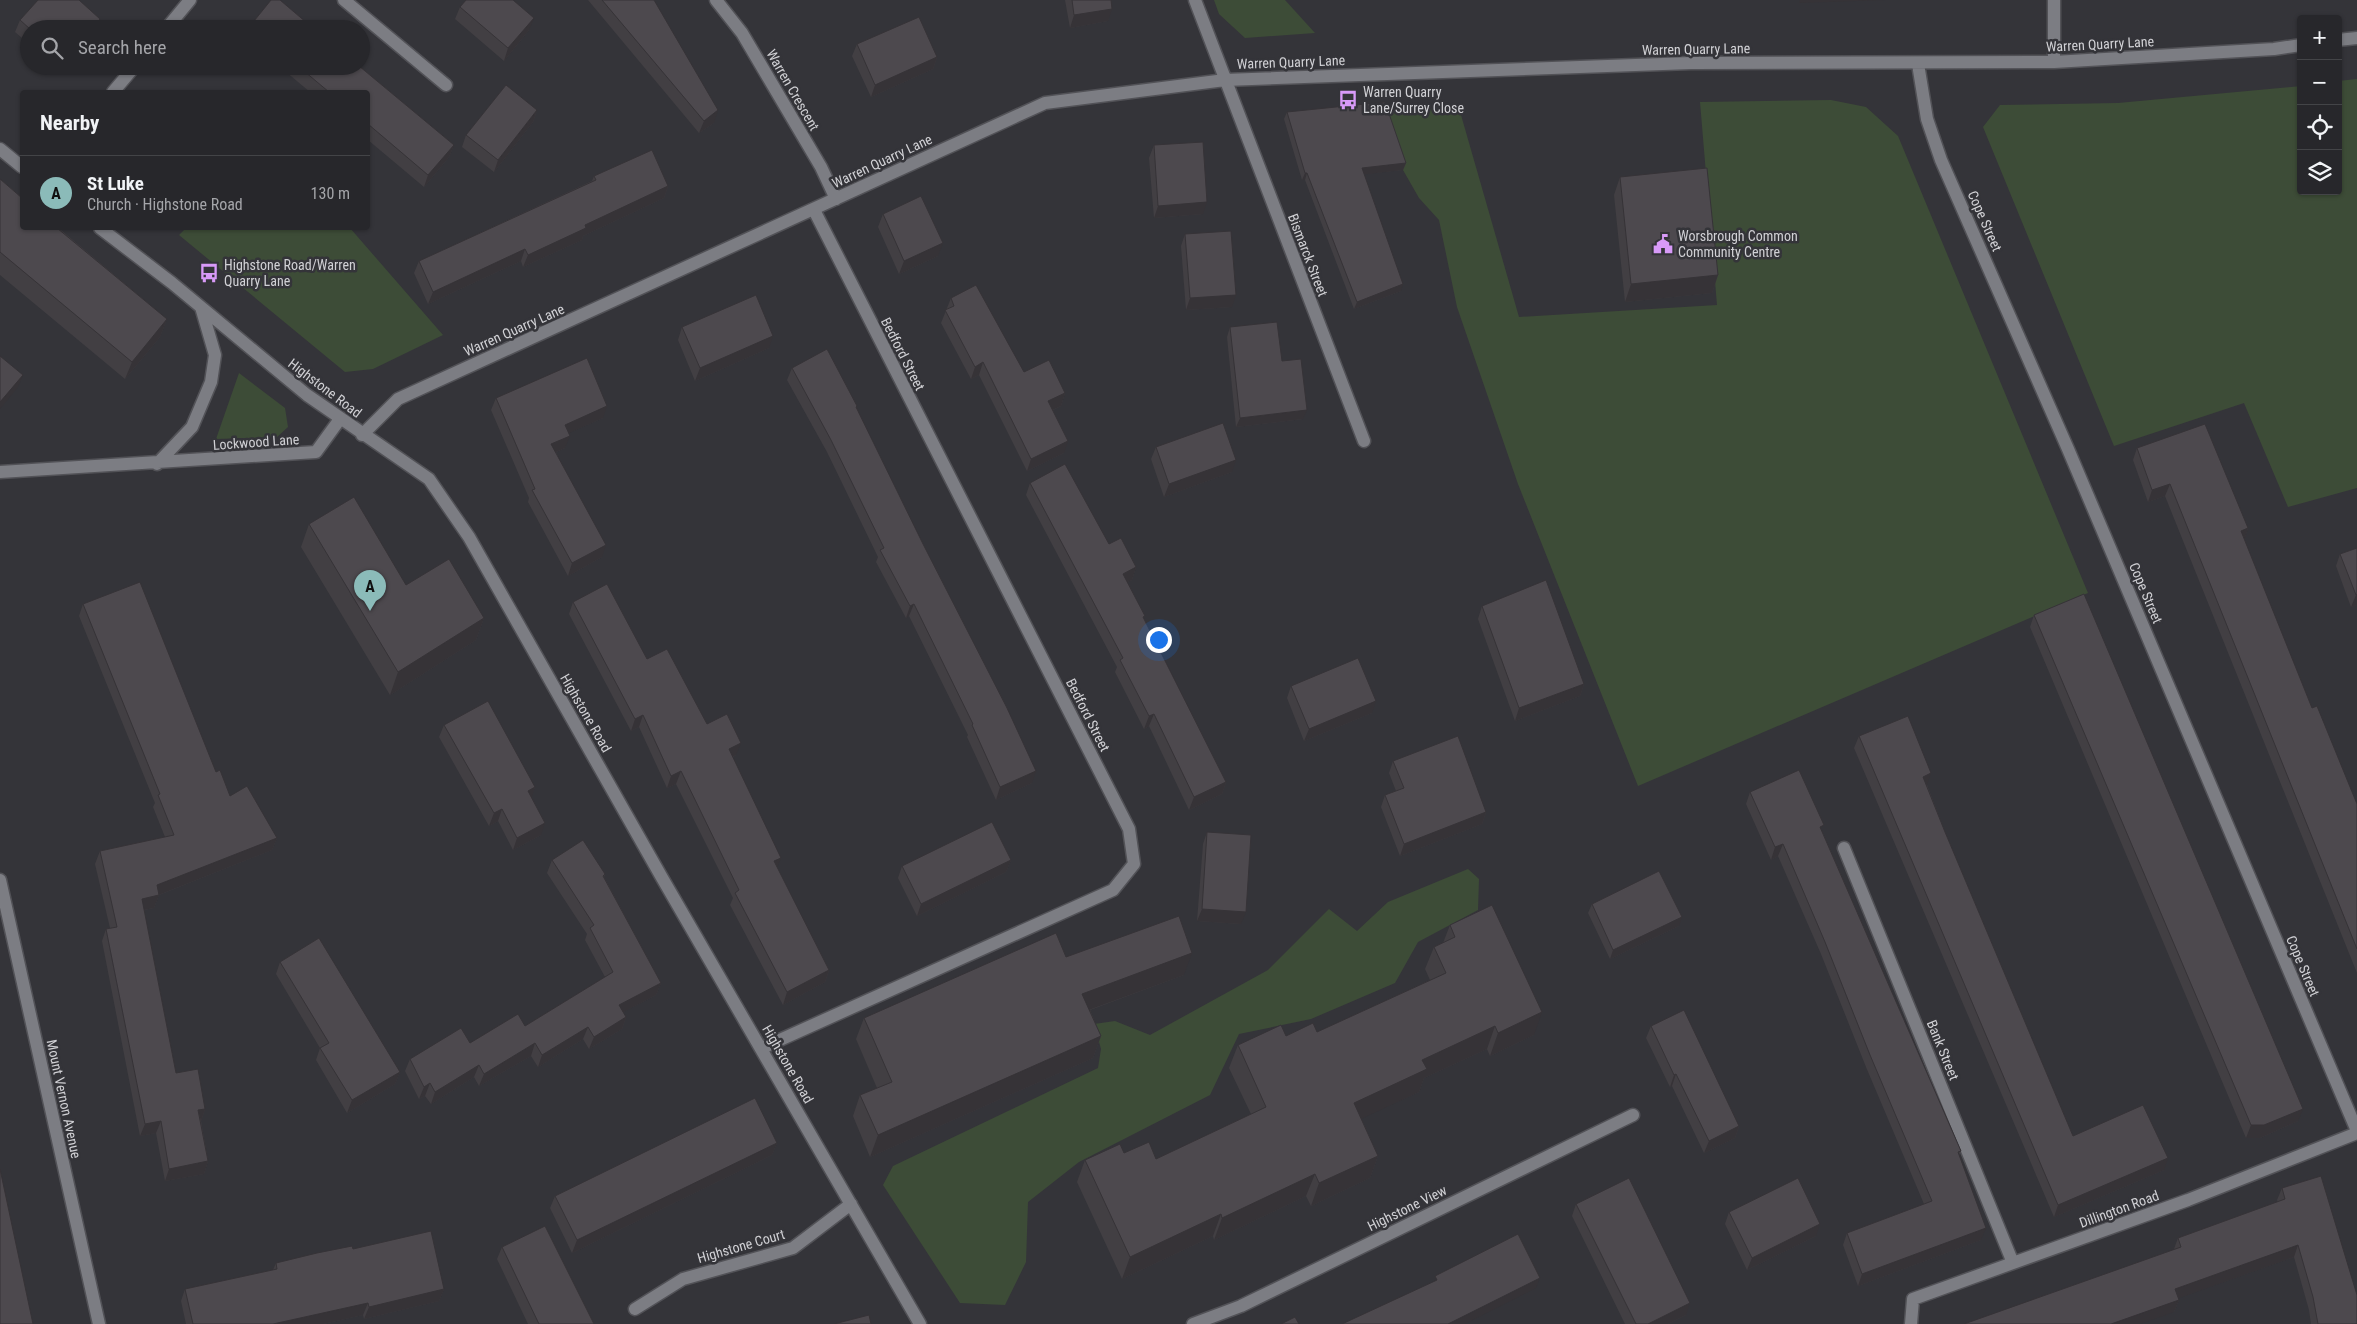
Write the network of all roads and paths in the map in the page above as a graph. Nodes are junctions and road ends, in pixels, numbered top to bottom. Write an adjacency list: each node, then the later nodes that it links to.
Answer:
1 (190, 0): 6 (street)
2 (344, 0): 7 (street)
3 (716, 0): 20 (street, Warren Crescent)
4 (1195, 0): 15 (street, Bismarck Street)
5 (2054, 0): 12 (street)
6 (173, 20)
7 (368, 20)
8 (370, 22): 16 (street)
9 (2357, 38): 10 (street)
10 (2342, 40)
11 (2297, 46): 12 (street, Warren Quarry Lane)
12 (2054, 62): 13 (street, Warren Quarry Lane)
13 (1918, 64): 15 (street, Warren Quarry Lane); 33 (street, Cope Street)
14 (127, 75): 17 (street)
15 (1225, 80): 20 (street, Warren Quarry Lane); 26 (street, Bismarck Street)
16 (446, 85)
17 (115, 90)
18 (0, 149): 19 (street)
19 (20, 165)
20 (836, 199): 21 (street, Warren Quarry Lane)
21 (814, 210): 25 (street, Warren Quarry Lane); 31 (street, Bedford Street)
22 (103, 230): 23 (street, Highstone Road)
23 (201, 306): 24 (street, Highstone Road); 27 (street)
24 (340, 419): 25 (street, Highstone Road); 27 (street, Lockwood Lane)
25 (362, 435): 31 (street, Highstone Road)
26 (1364, 441)
27 (157, 464): 28 (street, Lockwood Lane)
28 (0, 472)
29 (1844, 848): 35 (street, Bank Street)
30 (0, 880): 37 (street, Mount Vernon Avenue)
31 (762, 1048): 34 (street, Highstone Road)
32 (1633, 1115): 39 (street, Highstone View)
33 (2357, 1132): 35 (street, Dillington Road)
34 (851, 1204): 36 (street, Highstone Court); 38 (street, Highstone Road)
35 (2013, 1263): 40 (street, Dillington Road)
36 (635, 1309)
37 (99, 1324)
38 (920, 1324)
39 (1193, 1324)
40 (1912, 1324)

